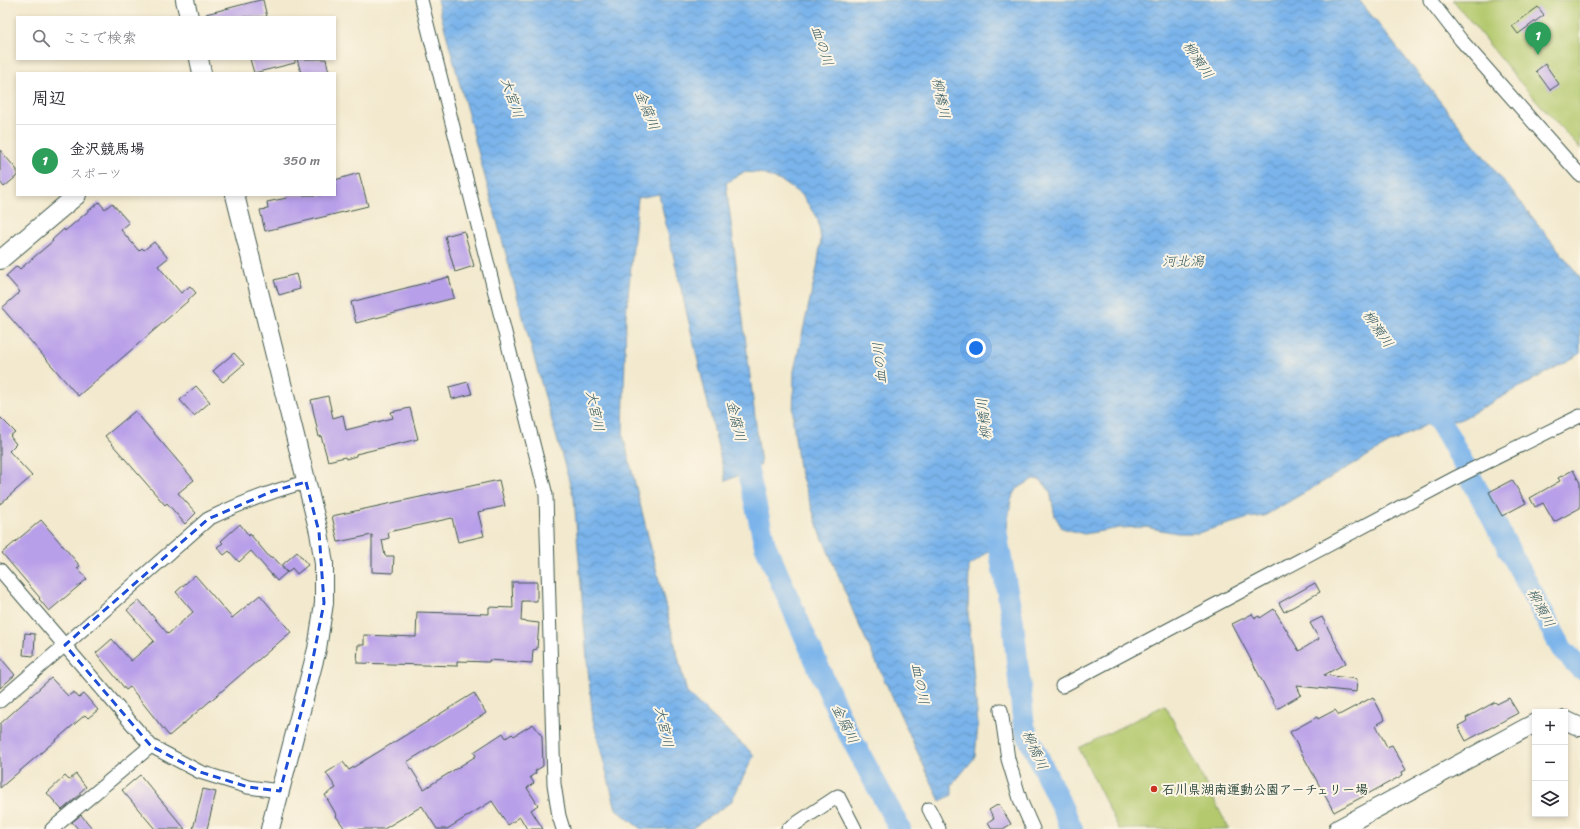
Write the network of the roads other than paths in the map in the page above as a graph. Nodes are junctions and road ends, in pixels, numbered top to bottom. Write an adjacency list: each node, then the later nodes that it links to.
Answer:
1 (185, 0): 4 (street)
2 (421, 0): 26 (street)
3 (1430, 0): 7 (street)
4 (189, 16)
5 (199, 60): 6 (street)
6 (202, 72)
7 (1580, 175)
8 (76, 196): 10 (street)
9 (236, 196): 12 (street)
10 (0, 260)
11 (1580, 416): 15 (street)
12 (306, 482): 14 (street); 22 (street)
13 (0, 570): 14 (street)
14 (65, 645): 16 (street); 21 (street)
15 (1062, 686)
16 (0, 701)
17 (1001, 710): 30 (street)
18 (1568, 721): 20 (street)
19 (1532, 726): 31 (street)
20 (1580, 727)
21 (151, 746): 22 (street); 24 (street)
22 (280, 791): 25 (street)
23 (929, 809): 29 (street)
24 (52, 829)
25 (270, 829)
26 (563, 829)
27 (788, 829): 28 (street)
28 (855, 829)
29 (939, 829)
30 (1033, 829)
31 (1338, 829)

